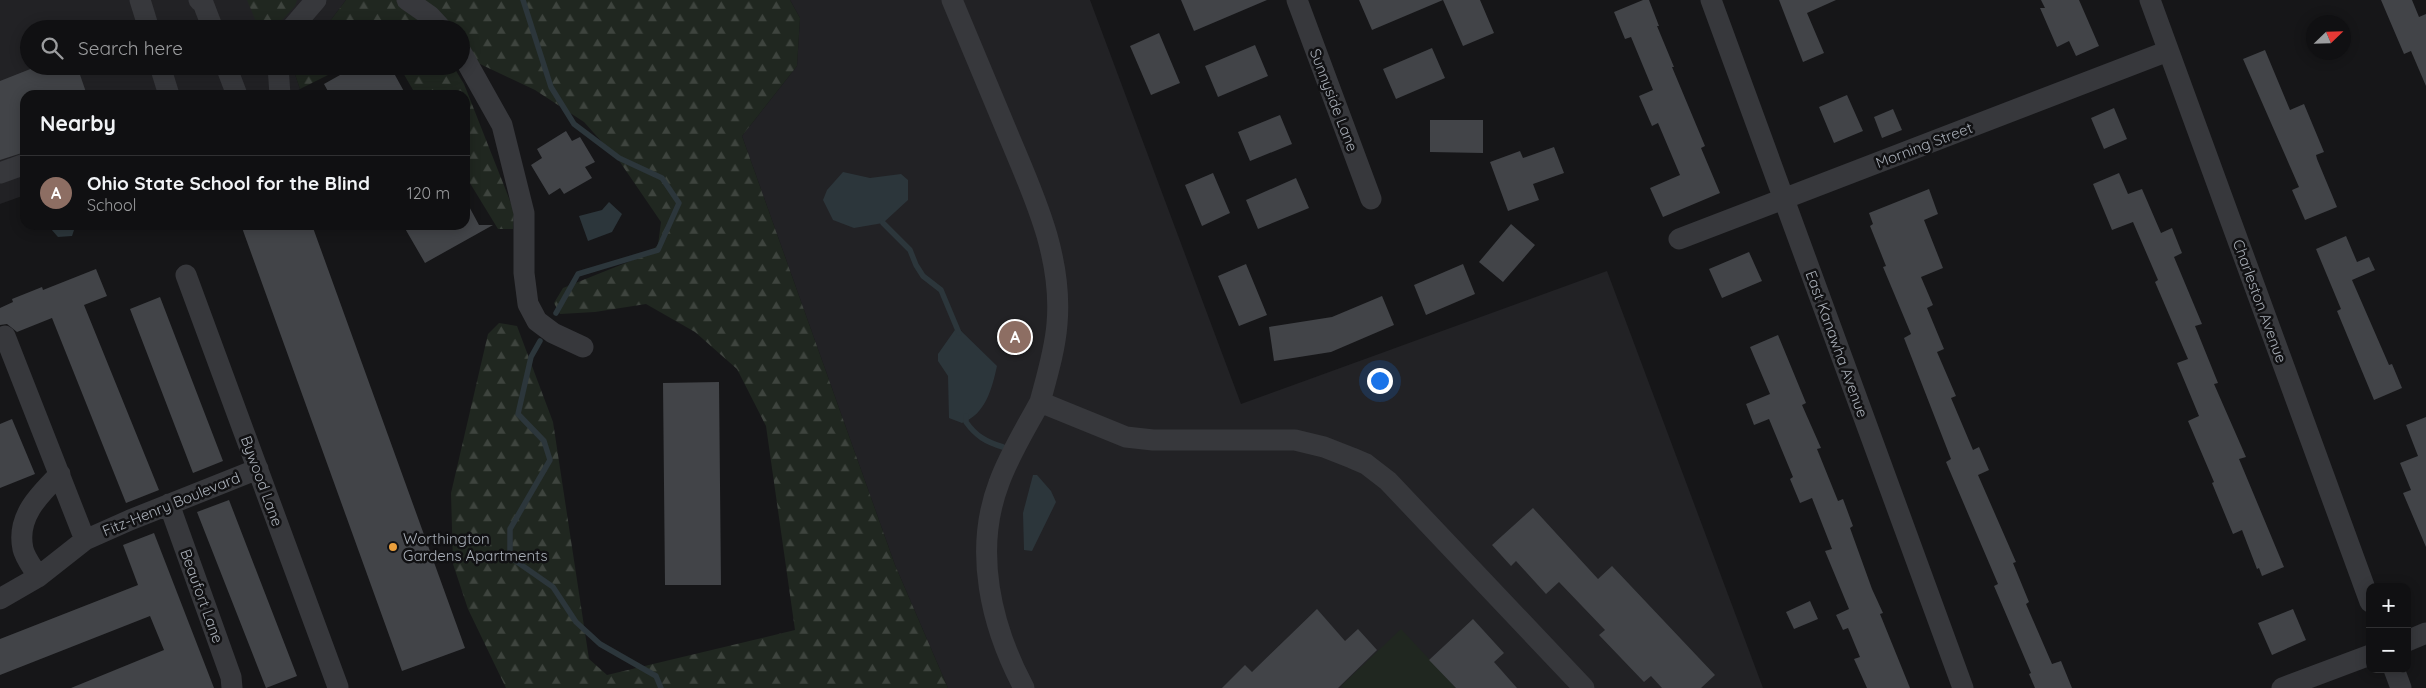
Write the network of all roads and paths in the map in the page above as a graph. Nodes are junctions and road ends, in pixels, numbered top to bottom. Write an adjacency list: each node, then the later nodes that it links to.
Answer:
1 (199, 0): 10 (street)
2 (316, 0): 11 (street)
3 (407, 0): 12 (street)
4 (952, 0): 29 (street)
5 (1296, 0): 23 (street, Sunnyside Lane)
6 (1711, 0): 24 (street, East Kanawha Avenue)
7 (2150, 0): 13 (street, Charleston Avenue)
8 (147, 2): 9 (street)
9 (148, 20)
10 (210, 20)
11 (299, 20)
12 (434, 20)
13 (2168, 51): 24 (street, Morning Street); 35 (street, Charleston Avenue)
14 (470, 68): 28 (street)
15 (163, 75): 18 (street)
16 (229, 75): 19 (street)
17 (279, 75): 20 (street)
18 (167, 90)
19 (235, 90)
20 (280, 90)
21 (20, 166): 22 (street)
22 (0, 173)
23 (1372, 199)
24 (1784, 199): 25 (street, Morning Street); 45 (street, East Kanawha Avenue)
25 (1679, 239)
26 (186, 275): 30 (street, Bywood Lane)
27 (6, 336): 31 (street, Fitz-Henry Boulevard)
28 (583, 347)
29 (1040, 402): 43 (street); 44 (street)
30 (258, 469): 32 (street, Fitz-Henry Boulevard); 41 (street, Bywood Lane)
31 (60, 474): 33 (street, Fitz-Henry Boulevard); 34 (street)
32 (169, 504): 33 (street, Fitz-Henry Boulevard); 42 (street, Beaufort Lane)
33 (85, 540): 34 (street, Fitz-Henry Boulevard)
34 (38, 577): 36 (street, Fitz-Henry Boulevard)
35 (2366, 591)
36 (0, 599)
37 (2426, 633): 38 (street)
38 (2411, 639)
39 (2366, 656): 46 (street)
40 (2395, 673): 47 (street)
41 (338, 687)
42 (232, 688)
43 (1024, 688)
44 (1584, 688)
45 (1963, 688)
46 (2282, 688)
47 (2401, 688)

